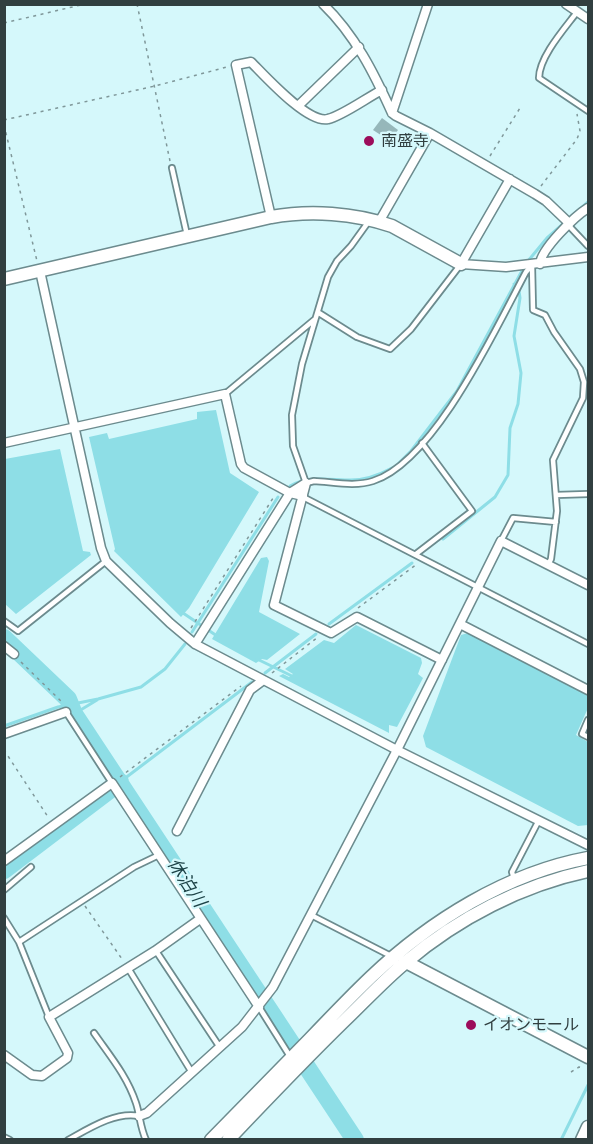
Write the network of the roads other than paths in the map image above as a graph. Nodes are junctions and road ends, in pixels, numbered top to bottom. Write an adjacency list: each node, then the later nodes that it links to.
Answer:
1 (322, 4): 6 (street)
2 (428, 4): 10 (street)
3 (566, 4): 4 (street)
4 (577, 12): 5 (street); 9 (lane)
5 (588, 19)
6 (359, 47): 7 (street); 8 (street)
7 (382, 90): 8 (street); 10 (street)
8 (298, 106): 15 (street)
9 (588, 111)
10 (393, 113): 11 (street)
11 (430, 133): 13 (street); 16 (street)
12 (172, 168): 18 (lane)
13 (510, 179): 17 (street); 21 (street)
14 (588, 208): 17 (street)
15 (271, 217): 16 (street); 18 (street)
16 (375, 220): 21 (street); 25 (lane)
17 (569, 223): 19 (lane); 22 (street)
18 (188, 238): 23 (street)
19 (588, 246)
20 (588, 257): 22 (street)
21 (461, 264): 22 (street); 25 (lane)
22 (536, 265): 27 (lane); 32 (lane)
23 (40, 272): 24 (street); 30 (street)
24 (4, 279)
25 (319, 313): 26 (lane)
26 (314, 320): 29 (lane); 33 (lane)
27 (586, 382): 28 (lane)
28 (586, 393): 36 (lane)
29 (225, 394): 30 (street); 34 (street)
30 (75, 428): 31 (street); 41 (street)
31 (4, 443)
32 (422, 443): 33 (lane); 40 (lane)
33 (306, 483): 34 (street); 37 (street)
34 (290, 493): 37 (street); 47 (street)
35 (588, 494): 36 (lane)
36 (556, 495): 38 (lane)
37 (303, 496): 40 (lane); 51 (street)
38 (556, 522): 39 (lane); 42 (lane)
39 (501, 541): 42 (street); 44 (street)
40 (416, 554): 44 (lane)
41 (106, 561): 45 (lane); 47 (street)
42 (548, 565): 43 (street)
43 (588, 585)
44 (479, 586): 46 (street); 48 (lane)
45 (4, 621)
46 (460, 624): 51 (street); 53 (street)
47 (195, 644): 52 (street)
48 (588, 644)
49 (4, 646): 50 (street)
50 (14, 654)
51 (442, 660): 58 (street)
52 (258, 679): 58 (street); 61 (street)
53 (588, 690)
54 (66, 712): 56 (street); 59 (lane)
55 (588, 720): 57 (lane)
56 (4, 734)
57 (588, 737)
58 (397, 750): 60 (street); 70 (street)
59 (114, 782): 63 (street); 65 (street)
60 (538, 822): 62 (street); 68 (lane)
61 (177, 831)
62 (588, 845)
63 (159, 855): 72 (street); 73 (lane)
64 (588, 858): 68 (street)
65 (4, 861)
66 (31, 867): 69 (lane)
67 (588, 871): 76 (street)
68 (514, 881): 75 (street)
69 (4, 890)
70 (311, 915): 75 (lane); 78 (street)
71 (4, 918): 73 (lane)
72 (200, 919): 74 (street); 78 (street)
73 (19, 942): 79 (lane)
74 (156, 951): 77 (street); 81 (lane)
75 (393, 957): 82 (street)
76 (406, 962): 82 (street); 84 (street)
77 (128, 968): 79 (street); 86 (lane)
78 (260, 1006): 81 (street); 85 (lane)
79 (49, 1017): 83 (street)
80 (94, 1034): 87 (lane)
81 (219, 1046): 86 (street)
82 (309, 1048): 85 (street)
83 (4, 1055)
84 (588, 1057)
85 (295, 1062): 93 (street); 94 (street)
86 (191, 1071): 87 (street)
87 (139, 1116): 91 (lane); 92 (lane)
88 (588, 1127): 95 (street)
89 (4, 1137): 90 (lane)
90 (10, 1140)
91 (69, 1140)
92 (146, 1140)
93 (211, 1140)
94 (228, 1140)
95 (582, 1140)

